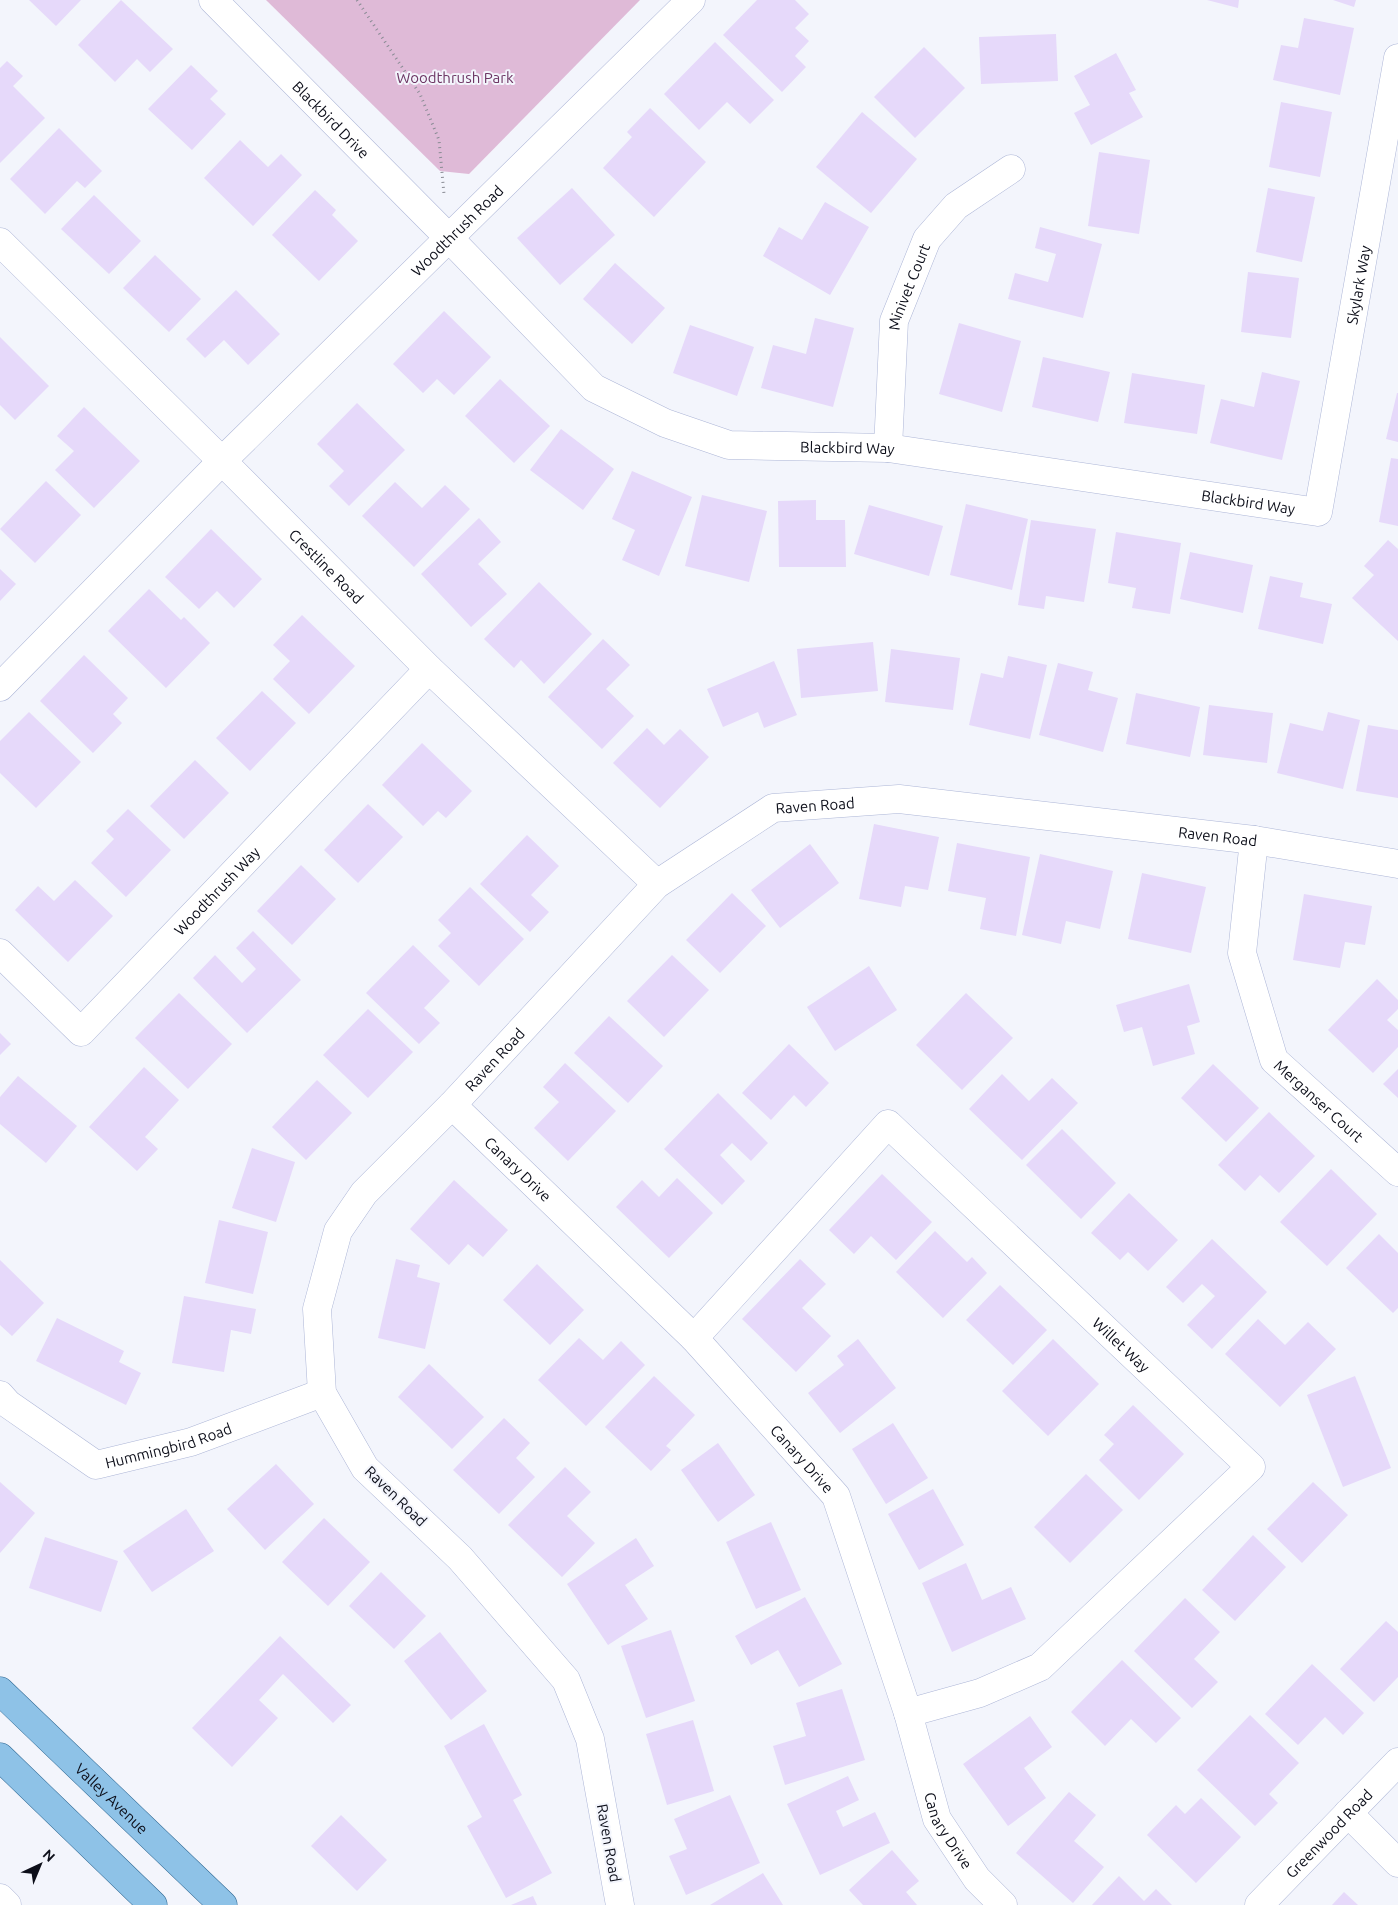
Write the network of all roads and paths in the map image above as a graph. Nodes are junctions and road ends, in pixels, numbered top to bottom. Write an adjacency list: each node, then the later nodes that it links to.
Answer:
1 (214, 0): 6 (street, Blackbird Drive)
2 (357, 0): 6 (path)
3 (691, 0): 6 (street, Woodthrush Road)
4 (1398, 58): 10 (street, Skylark Way)
5 (1011, 169): 8 (street, Minivet Court)
6 (448, 237): 8 (street, Blackbird Way); 9 (street, Woodthrush Road)
7 (0, 242): 9 (street, Crestline Road)
8 (888, 448): 10 (street, Blackbird Way)
9 (222, 461): 11 (street, Crestline Road); 12 (street)
10 (1318, 512)
11 (429, 669): 15 (street, Crestline Road); 16 (street, Woodthrush Way)
12 (0, 687)
13 (1254, 840): 14 (street, Raven Road); 15 (street, Raven Road); 18 (street, Merganser Court)
14 (1398, 864)
15 (657, 884): 17 (street, Raven Road)
16 (0, 953)
17 (452, 1105): 19 (street, Canary Drive); 20 (street, Raven Road)
18 (1398, 1172)
19 (694, 1338): 23 (street, Canary Drive); 23 (street, Willet Way)
20 (322, 1393): 21 (street, Hummingbird Road); 32 (street, Raven Road)
21 (0, 1395)
22 (0, 1690): 31 (main road, Valley Avenue)
23 (908, 1713): 33 (street, Canary Drive)
24 (0, 1757): 30 (main road)
25 (1398, 1762): 26 (street, Greenwood Road)
26 (1348, 1813): 27 (street); 34 (street, Greenwood Road)
27 (1398, 1863)
28 (0, 1898): 29 (street)
29 (7, 1905)
30 (153, 1905)
31 (223, 1905)
32 (620, 1905)
33 (1003, 1905)
34 (1259, 1905)

